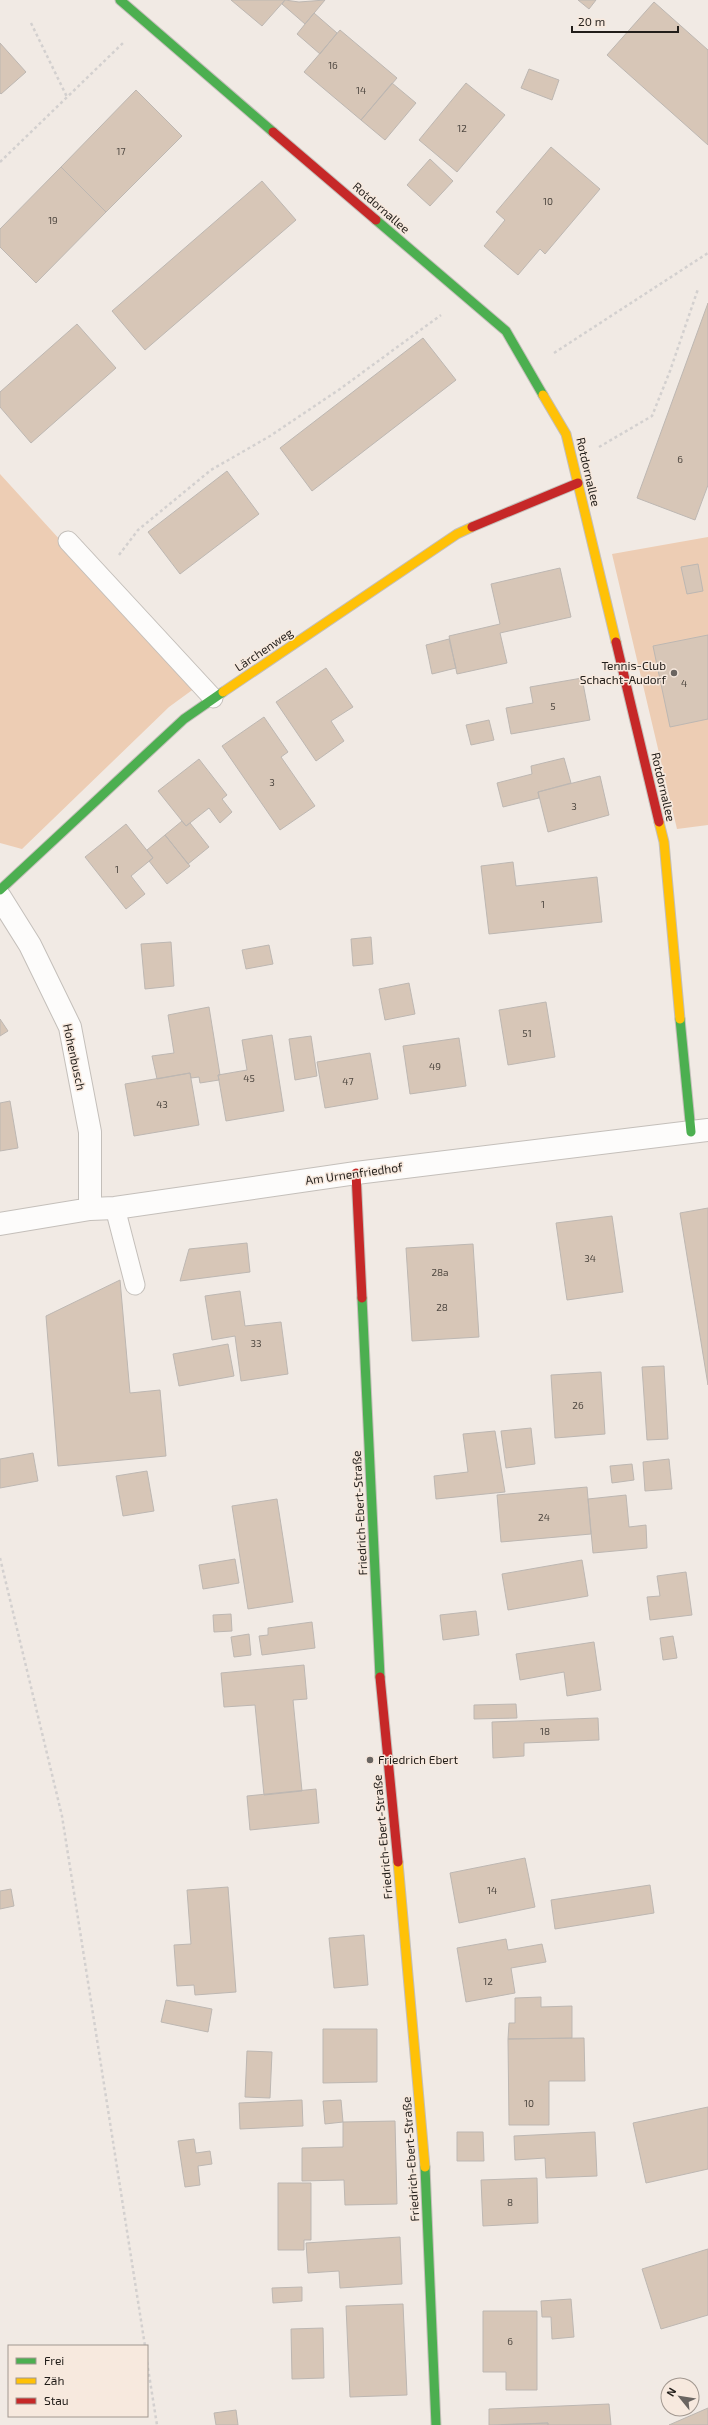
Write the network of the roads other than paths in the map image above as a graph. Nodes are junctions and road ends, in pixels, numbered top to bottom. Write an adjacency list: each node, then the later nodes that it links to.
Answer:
1 (120, 0): 2 (street, Rotdornallee)
2 (578, 483): 4 (street, Lärchenweg); 7 (street, Rotdornallee)
3 (68, 541): 4 (lane)
4 (214, 698): 5 (street, Lärchenweg)
5 (0, 890)
6 (0, 897): 10 (street, Hohenbusch)
7 (700, 1131): 8 (street, Am Urnenfriedhof)
8 (356, 1173): 9 (street, Am Urnenfriedhof); 13 (street, Friedrich-Ebert-Straße)
9 (115, 1208): 10 (street, Am Urnenfriedhof); 12 (lane)
10 (90, 1209): 11 (street, Am Urnenfriedhof)
11 (0, 1224)
12 (135, 1285)
13 (436, 2425)

